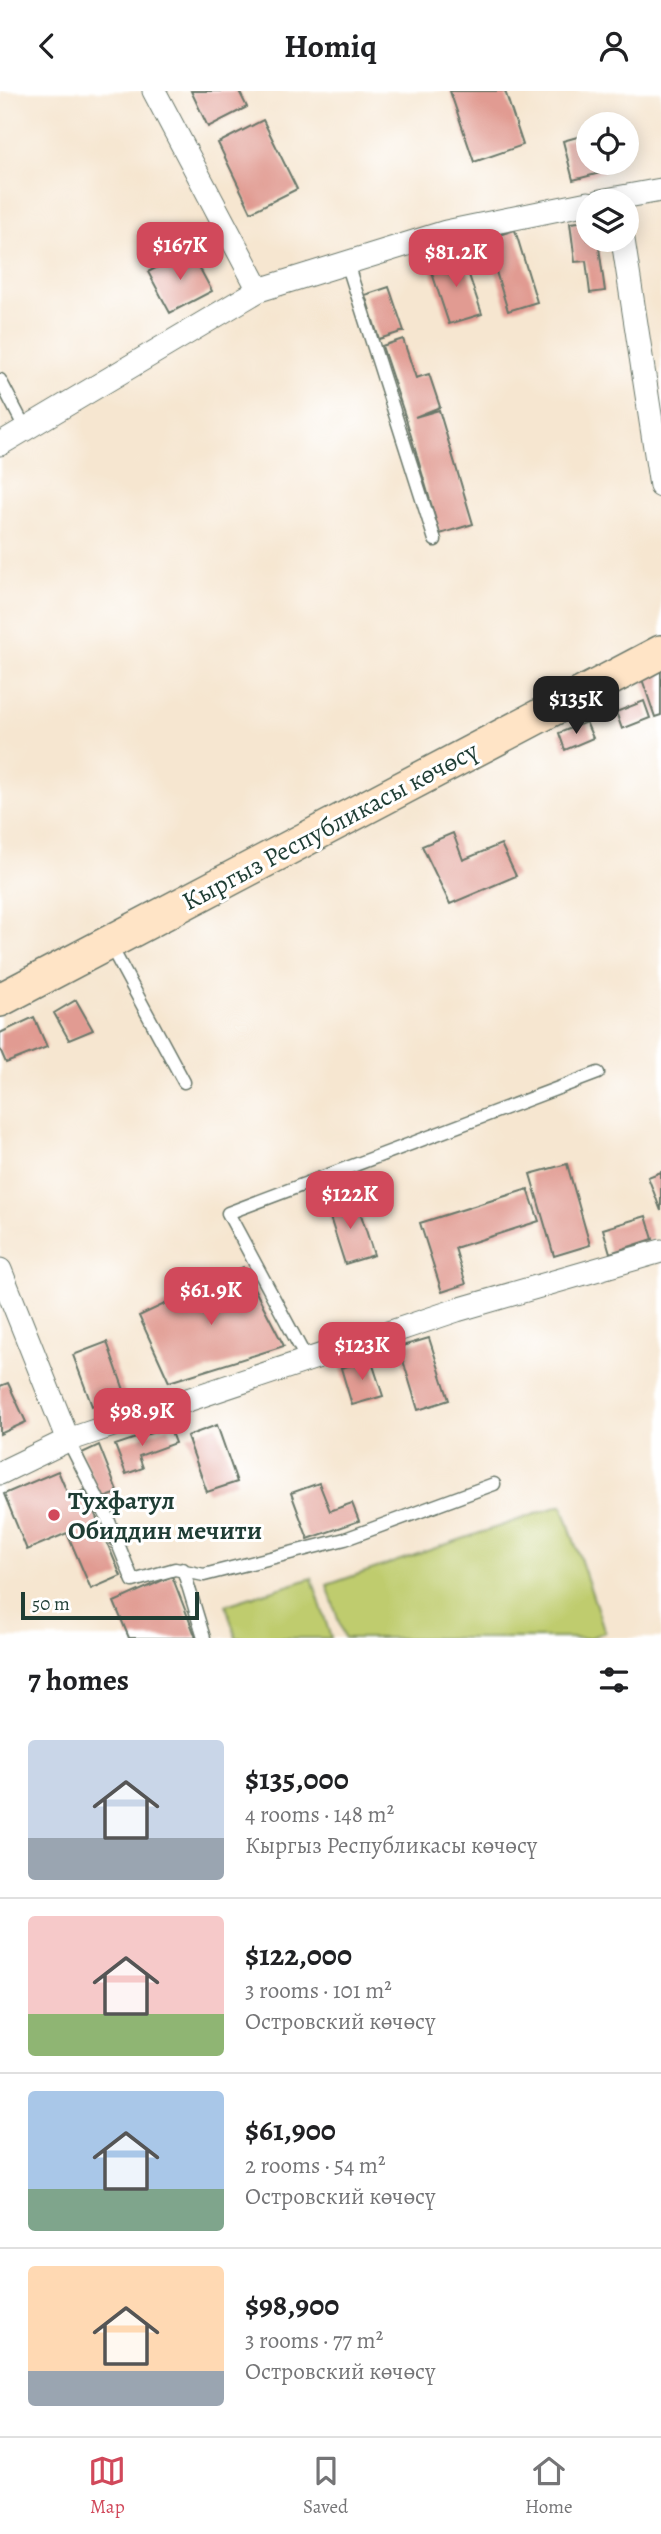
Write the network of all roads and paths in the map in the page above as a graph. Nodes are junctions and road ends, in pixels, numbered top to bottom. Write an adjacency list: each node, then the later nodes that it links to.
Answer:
1 (154, 91): 7 (street)
2 (661, 190): 3 (street)
3 (639, 194)
4 (576, 205): 6 (street)
5 (625, 252): 11 (street)
6 (347, 263): 7 (street); 12 (lane)
7 (259, 290): 9 (street)
8 (0, 380): 9 (lane)
9 (25, 428): 10 (street)
10 (0, 444)
11 (661, 486)
12 (435, 540)
13 (661, 652): 14 (main road, Кыргыз Республикасы көчөсү)
14 (109, 942): 15 (main road, Кыргыз Республикасы көчөсү); 17 (lane)
15 (0, 1000)
16 (598, 1073): 20 (lane)
17 (184, 1083)
18 (661, 1251): 20 (street)
19 (0, 1270): 21 (street)
20 (307, 1360): 21 (street)
21 (68, 1440): 22 (street); 24 (lane)
22 (0, 1473)
23 (494, 1484): 24 (lane)
24 (183, 1569): 25 (lane)
25 (204, 1638)

